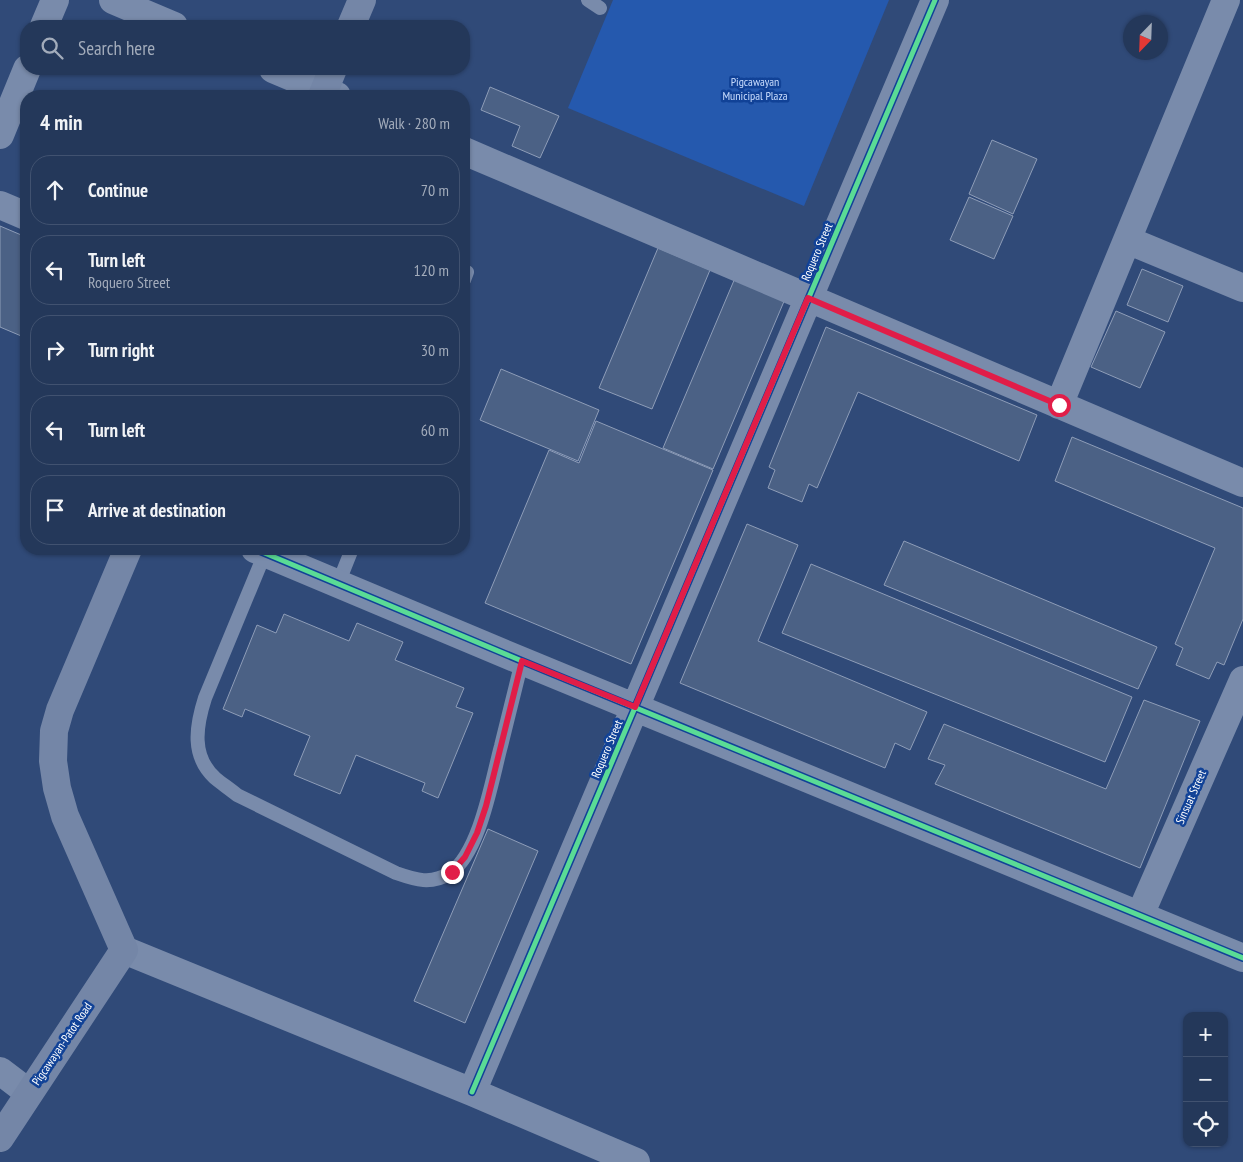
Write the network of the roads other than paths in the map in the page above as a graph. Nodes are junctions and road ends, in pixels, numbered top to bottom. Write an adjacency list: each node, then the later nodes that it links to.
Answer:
1 (55, 0): 8 (street)
2 (113, 0): 9 (street)
3 (362, 0): 10 (main road)
4 (588, 0): 7 (lane)
5 (935, 0): 20 (street, Roquero Street)
6 (1226, 0): 18 (street)
7 (600, 8)
8 (47, 20)
9 (160, 20)
10 (354, 20)
11 (25, 75): 14 (street)
12 (291, 75): 13 (street)
13 (329, 88)
14 (0, 135)
15 (470, 153): 20 (street)
16 (0, 205): 17 (street)
17 (20, 213)
18 (1127, 240): 19 (street); 21 (street)
19 (1243, 288)
20 (808, 298): 21 (street); 30 (street, Roquero Street)
21 (1059, 405): 22 (street)
22 (1243, 483)
23 (125, 555): 32 (main road)
24 (259, 555): 28 (lane)
25 (269, 555): 27 (street)
26 (350, 555): 27 (lane)
27 (338, 584): 28 (street)
28 (522, 661): 30 (street)
29 (1243, 680): 31 (street, Sinsuat Street)
30 (635, 707): 31 (street); 35 (street, Roquero Street)
31 (1140, 915): 33 (street)
32 (124, 950): 35 (street); 36 (main road, Pigcawayan-Patot Road)
33 (1243, 958)
34 (0, 1070): 36 (street)
35 (472, 1092): 38 (street)
36 (29, 1093): 37 (main road, Pigcawayan-Patot Road)
37 (0, 1138)
38 (636, 1162)

